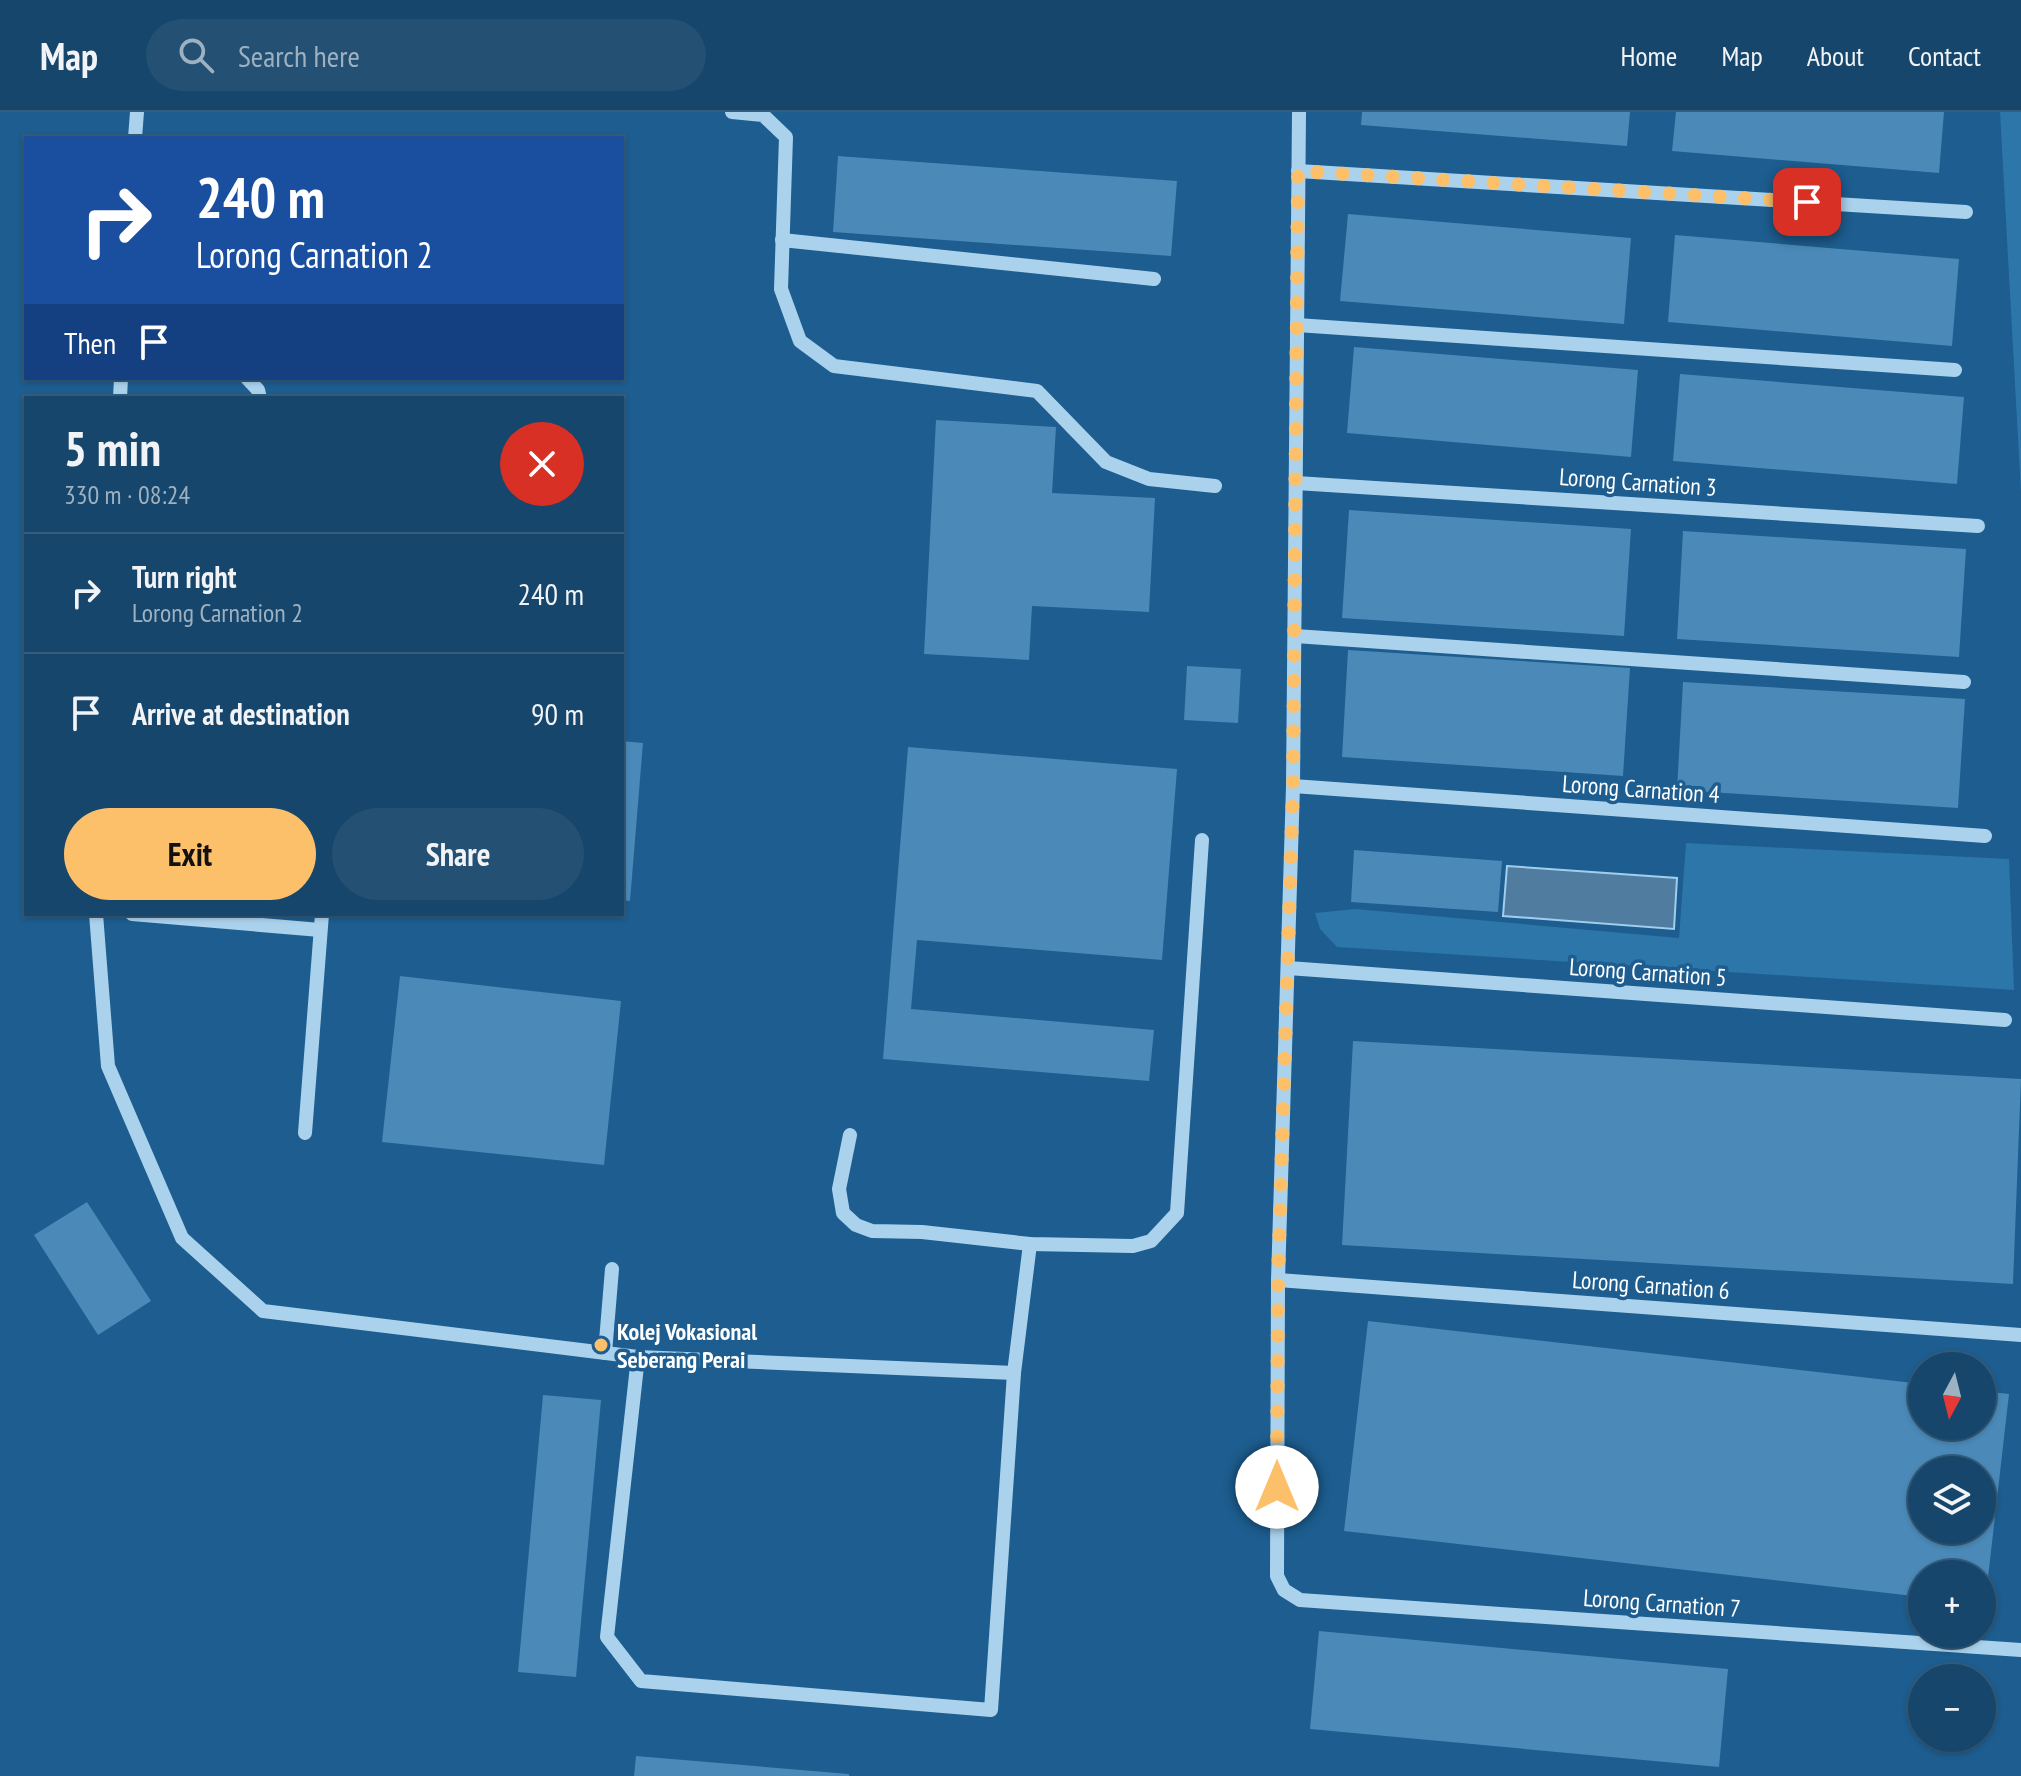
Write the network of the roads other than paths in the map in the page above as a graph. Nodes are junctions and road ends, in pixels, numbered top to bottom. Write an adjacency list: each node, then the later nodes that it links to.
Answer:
1 (137, 112): 4 (street)
2 (732, 112): 7 (street)
3 (1299, 112): 5 (street)
4 (135, 136)
5 (1298, 171): 6 (street); 9 (street)
6 (1966, 212)
7 (782, 240): 8 (street); 12 (street)
8 (1154, 279)
9 (1297, 325): 10 (street); 11 (street)
10 (1955, 370)
11 (1296, 483): 13 (street, Lorong Carnation 3); 14 (street)
12 (1215, 486)
13 (1978, 526)
14 (1295, 636): 15 (street); 16 (street)
15 (1964, 682)
16 (1293, 786): 17 (street, Lorong Carnation 4); 23 (street)
17 (1985, 836)
18 (1202, 840): 27 (street)
19 (96, 916): 31 (street)
20 (156, 916): 22 (street)
21 (322, 916): 22 (street)
22 (320, 930): 25 (street)
23 (1288, 968): 24 (street, Lorong Carnation 5); 29 (street)
24 (2005, 1020)
25 (305, 1133)
26 (850, 1135): 27 (street)
27 (1030, 1244): 33 (street)
28 (612, 1269): 31 (street)
29 (1278, 1280): 30 (street, Lorong Carnation 6); 34 (street, Lorong Carnation 7)
30 (2021, 1335)
31 (605, 1353): 32 (street)
32 (638, 1357): 33 (street); 33 (street)
33 (1014, 1373)
34 (2021, 1650)

